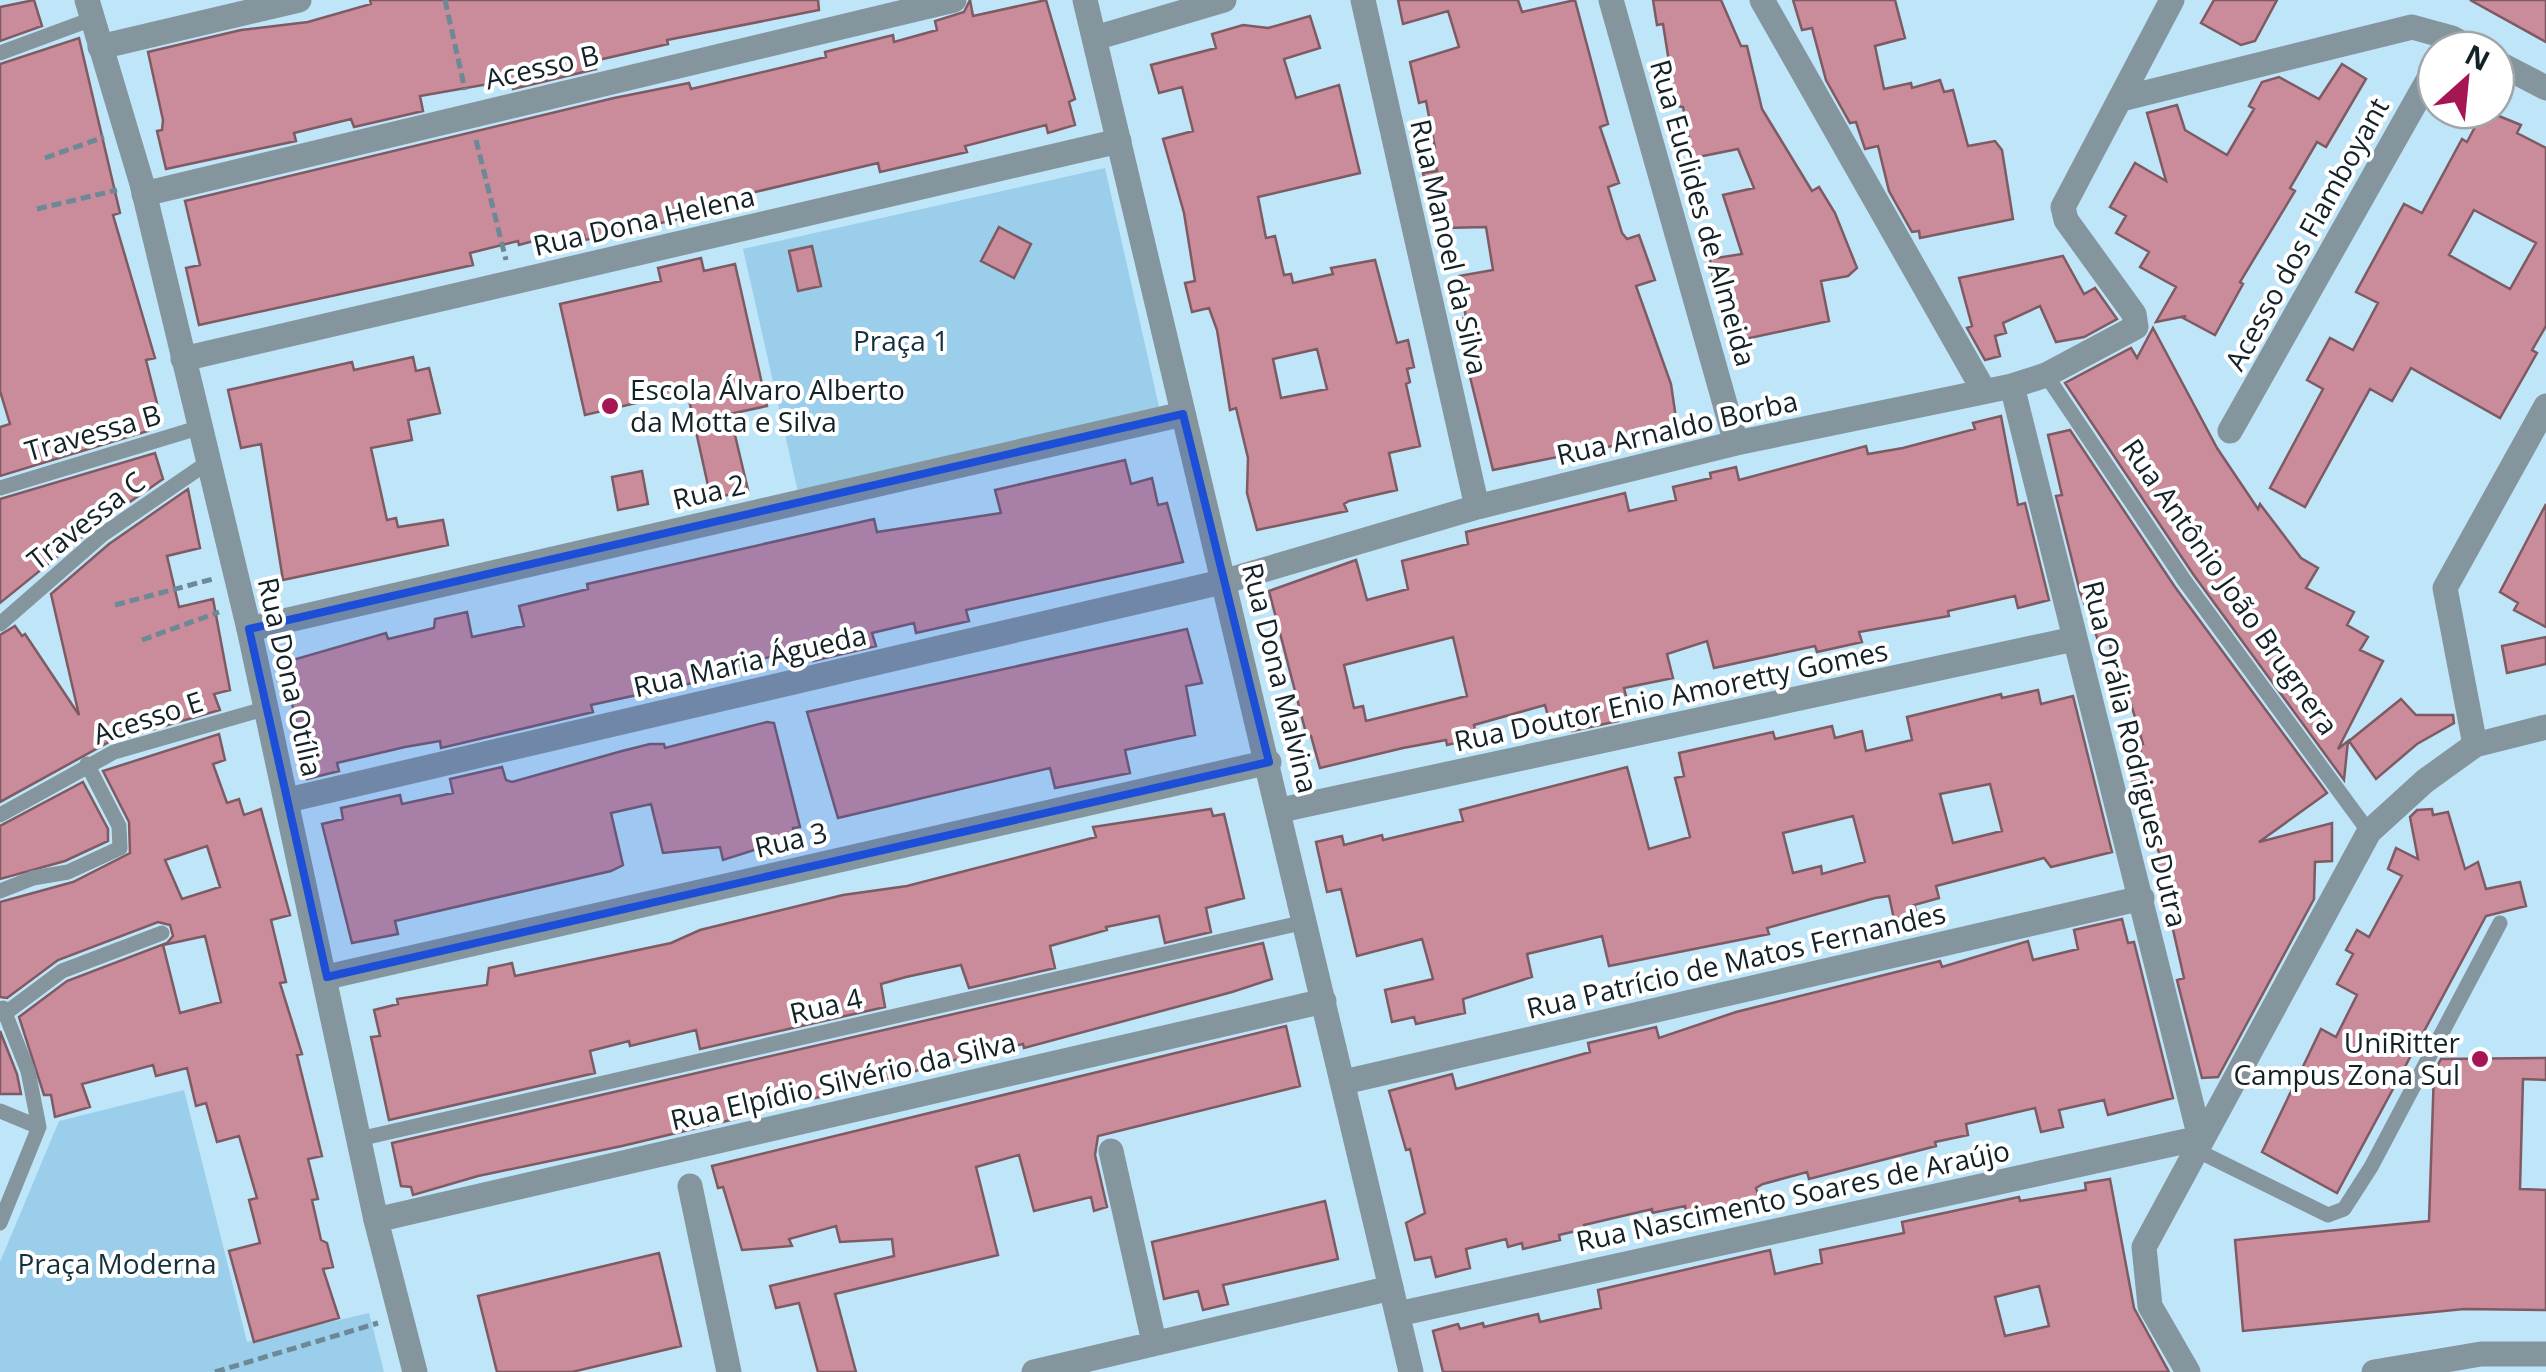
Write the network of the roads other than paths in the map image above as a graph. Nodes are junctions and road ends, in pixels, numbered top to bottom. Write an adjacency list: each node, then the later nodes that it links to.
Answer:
1 (299, 0): 12 (street)
2 (954, 0): 19 (street, Acesso B)
3 (1085, 0): 11 (street, Rua Dona Malvina)
4 (1224, 0): 11 (street)
5 (1363, 0): 31 (street, Rua Manoel da Silva)
6 (1611, 0): 28 (street, Rua Euclides de Almeida)
7 (1762, 0): 23 (street)
8 (2172, 0): 16 (street)
9 (90, 10): 12 (street, Rua Dona Otília); 13 (lane)
10 (2419, 30): 16 (street)
11 (1095, 38): 18 (street, Rua Dona Malvina)
12 (100, 46): 19 (street, Rua Dona Otília)
13 (0, 54)
14 (2516, 72): 15 (street)
15 (2546, 88)
16 (2121, 99): 21 (street, Rua Arnaldo Borba)
17 (2416, 101): 27 (street, Acesso dos Flamboyant)
18 (1119, 140): 20 (street, Rua Dona Helena); 25 (street, Rua Dona Malvina)
19 (143, 189): 20 (street, Rua Dona Otília)
20 (182, 358): 26 (street, Rua Dona Otília)
21 (2046, 374): 22 (street, Rua Arnaldo Borba); 44 (lane, Rua Antônio João Brugnera)
22 (2012, 386): 23 (street, Rua Arnaldo Borba); 35 (street, Rua Orália Rodrigues Dutra)
23 (1984, 391): 28 (street, Rua Arnaldo Borba)
24 (2546, 406): 38 (street)
25 (1183, 414): 32 (street, Rua Dona Malvina); 34 (street, Rua 2)
26 (201, 427): 29 (street, Rua Dona Otília); 30 (lane, Travessa B)
27 (2230, 431)
28 (1736, 443): 31 (street, Rua Arnaldo Borba)
29 (207, 463): 33 (lane, Travessa C); 34 (street, Rua Dona Otília)
30 (0, 488)
31 (1476, 508): 32 (street, Rua Arnaldo Borba)
32 (1226, 581): 39 (street, Rua Dona Malvina); 41 (street, Rua Maria Águeda)
33 (0, 624)
34 (249, 629): 36 (street, Rua Dona Otília)
35 (2074, 639): 42 (street, Rua Doutor Enio Amoretty Gomes); 46 (street, Rua Orália Rodrigues Dutra)
36 (264, 709): 40 (lane, Acesso E); 41 (street, Rua Dona Otília)
37 (2546, 728): 38 (street)
38 (2475, 745): 44 (street)
39 (1269, 762): 42 (street, Rua Dona Malvina); 50 (street, Rua 3)
40 (86, 764): 43 (lane, Acesso E); 45 (lane)
41 (288, 800): 50 (street, Rua Dona Otília)
42 (1281, 810): 47 (street, Rua Dona Malvina)
43 (0, 815)
44 (2369, 832): 57 (street)
45 (0, 891)
46 (2142, 898): 53 (street, Rua Patrício de Matos Fernandes); 57 (street, Rua Orália Rodrigues Dutra)
47 (1305, 922): 51 (street, Rua Dona Malvina); 56 (lane, Rua 4)
48 (2500, 922): 57 (lane)
49 (162, 933): 52 (lane)
50 (327, 977): 56 (street, Rua Dona Otília)
51 (1324, 1002): 53 (street, Rua Dona Malvina); 60 (street, Rua Elpídio Silvério da Silva)
52 (3, 1009): 55 (lane)
53 (1344, 1082): 62 (street, Rua Dona Malvina)
54 (0, 1112): 55 (lane)
55 (39, 1127): 61 (lane)
56 (359, 1138): 60 (street, Rua Dona Otília)
57 (2198, 1143): 63 (street, Rua Nascimento Soares de Araújo); 70 (street)
58 (1111, 1151): 64 (street)
59 (690, 1186): 67 (street)
60 (376, 1220): 66 (street, Rua Dona Otília)
61 (0, 1222)
62 (1391, 1288): 63 (street, Rua Dona Malvina); 64 (street)
63 (1398, 1314): 69 (street, Rua Dona Malvina)
64 (1154, 1342): 68 (street)
65 (2546, 1354): 71 (street)
66 (415, 1372)
67 (729, 1372)
68 (1034, 1372)
69 (1412, 1372)
70 (2188, 1372)
71 (2374, 1372)

